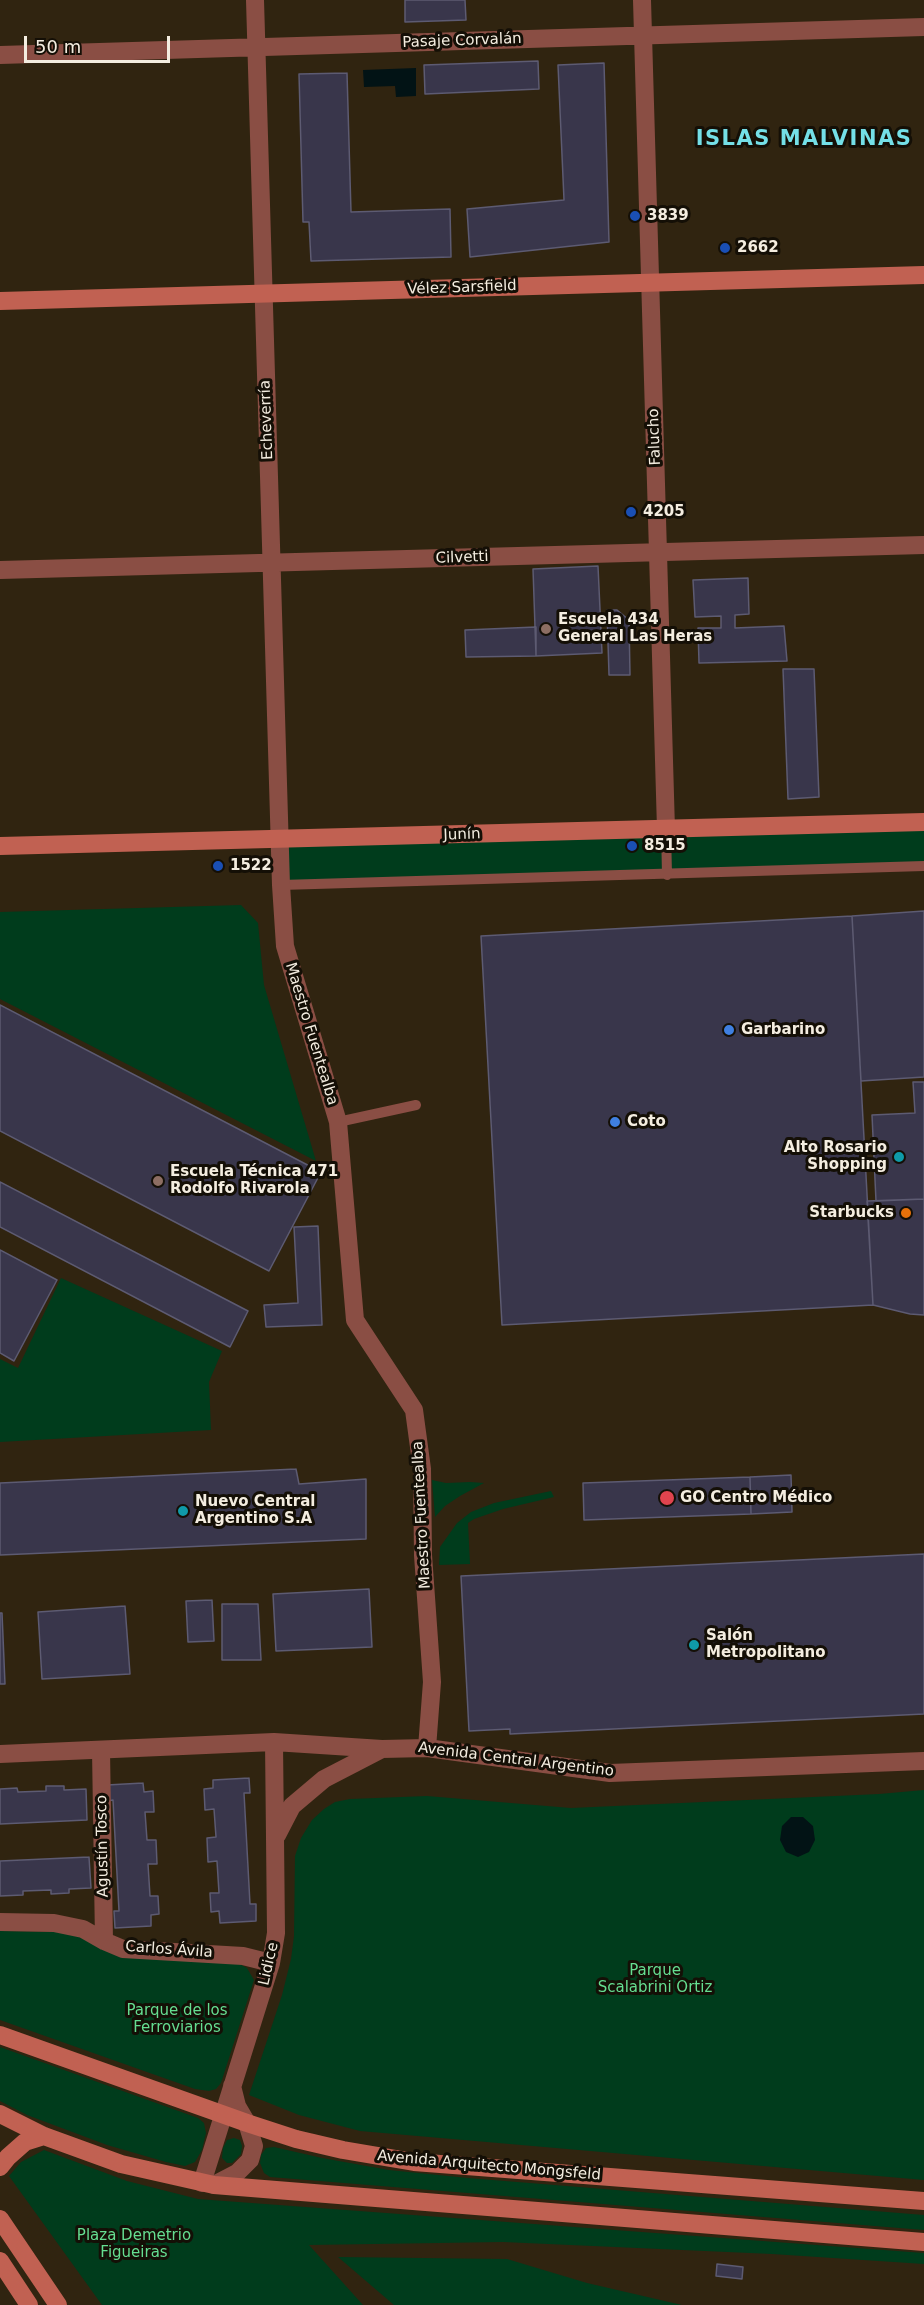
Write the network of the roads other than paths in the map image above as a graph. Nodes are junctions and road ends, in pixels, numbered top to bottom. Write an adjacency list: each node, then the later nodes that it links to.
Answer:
1 (255, 0): 5 (street, Echeverría)
2 (642, 0): 4 (street, Falucho)
3 (924, 27): 4 (street, Pasaje Corvalán)
4 (643, 36): 5 (street, Pasaje Corvalán); 8 (street, Falucho)
5 (256, 47): 6 (street, Pasaje Corvalán); 9 (street, Echeverría)
6 (0, 55)
7 (924, 275): 8 (main road, Vélez Sarsfield)
8 (650, 283): 9 (main road, Vélez Sarsfield); 12 (street, Falucho)
9 (262, 293): 10 (main road, Vélez Sarsfield); 13 (street, Echeverría)
10 (0, 301)
11 (924, 545): 12 (street, Cilvetti)
12 (658, 552): 13 (street, Cilvetti); 16 (street, Falucho)
13 (272, 563): 14 (street, Cilvetti); 17 (street, Echeverría)
14 (0, 570)
15 (924, 822): 16 (main road, Junín)
16 (666, 829): 17 (main road, Junín); 20 (lane, Falucho)
17 (280, 840): 18 (main road, Junín); 21 (street, Maestro Fuentealba)
18 (0, 846)
19 (924, 866): 20 (lane)
20 (667, 875): 21 (lane)
21 (281, 885): 23 (street, Maestro Fuentealba)
22 (416, 1105): 23 (lane)
23 (338, 1122): 25 (street, Maestro Fuentealba)
24 (274, 1742): 26 (street, Avenida Central Argentino); 27 (street, Avenida Central Argentino); 30 (street, Lidice)
25 (427, 1748): 26 (street, Avenida Central Argentino); 29 (street, Avenida Central Argentino)
26 (382, 1749): 30 (street, Lidice)
27 (101, 1750): 28 (street, Avenida Central Argentino); 32 (street, Agustín Tosco)
28 (0, 1754)
29 (924, 1761)
30 (276, 1837): 33 (street, Lidice)
31 (0, 1922): 32 (street, Carlos Ávila)
32 (104, 1941): 33 (street, Carlos Ávila)
33 (271, 1963): 35 (street, Lidice)
34 (0, 2035): 37 (main road, Avenida Arquitecto Mongsfeld)
35 (232, 2086): 37 (street, Lidice); 38 (street)
36 (0, 2114): 39 (main road)
37 (224, 2114): 38 (main road, Avenida Arquitecto Mongsfeld); 41 (street, Lidice)
38 (247, 2123): 41 (street); 42 (main road, Avenida Arquitecto Mongsfeld)
39 (44, 2136): 40 (main road); 41 (main road)
40 (0, 2167)
41 (208, 2184): 44 (main road)
42 (924, 2201)
43 (0, 2219): 47 (main road)
44 (924, 2242)
45 (0, 2261): 46 (main road)
46 (29, 2305)
47 (58, 2305)

